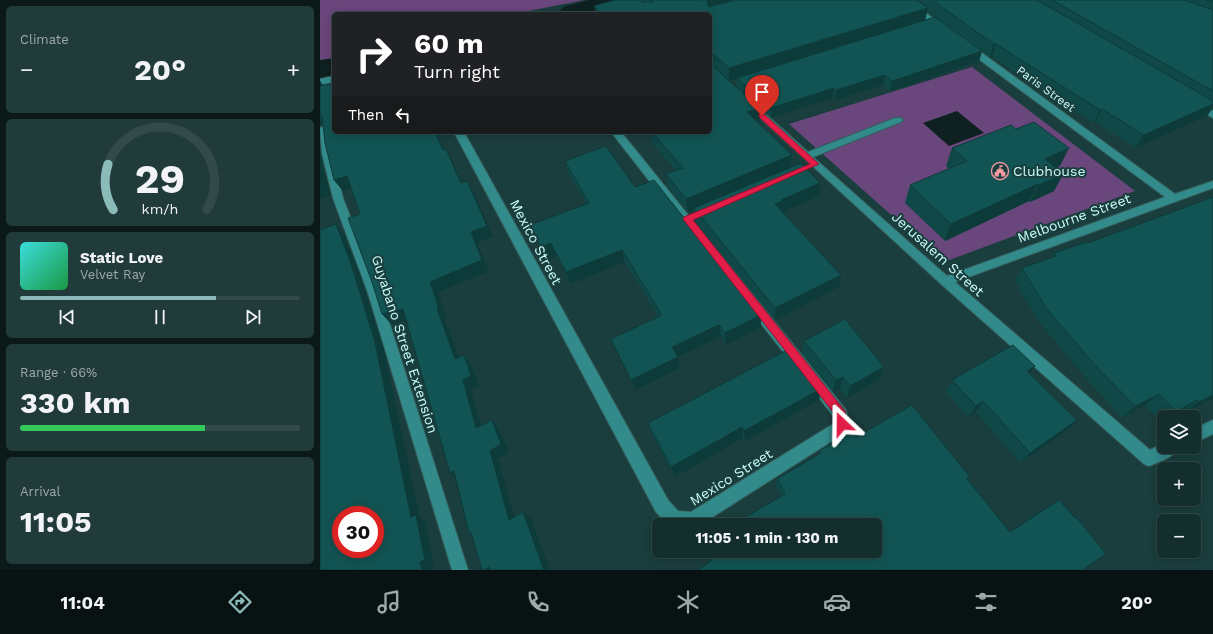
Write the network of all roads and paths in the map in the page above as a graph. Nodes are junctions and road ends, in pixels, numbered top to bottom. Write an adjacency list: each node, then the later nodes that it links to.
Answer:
1 (904, 0): 13 (street, Paris Street)
2 (332, 79): 3 (street)
3 (320, 82)
4 (739, 96): 11 (street, Jerusalem Street)
5 (1186, 99): 6 (street)
6 (1213, 115)
7 (898, 120): 11 (street)
8 (324, 127): 18 (street, Guyabano Street Extension)
9 (460, 134): 10 (street, Mexico Street)
10 (618, 134)
11 (810, 163): 14 (street, Jerusalem Street)
12 (1213, 184): 13 (street, Melbourne Street)
13 (1173, 198): 14 (street, Melbourne Street)
14 (945, 281): 17 (street, Jerusalem Street)
15 (1213, 427): 16 (street)
16 (1201, 433)
17 (1159, 454)
18 (460, 570)

